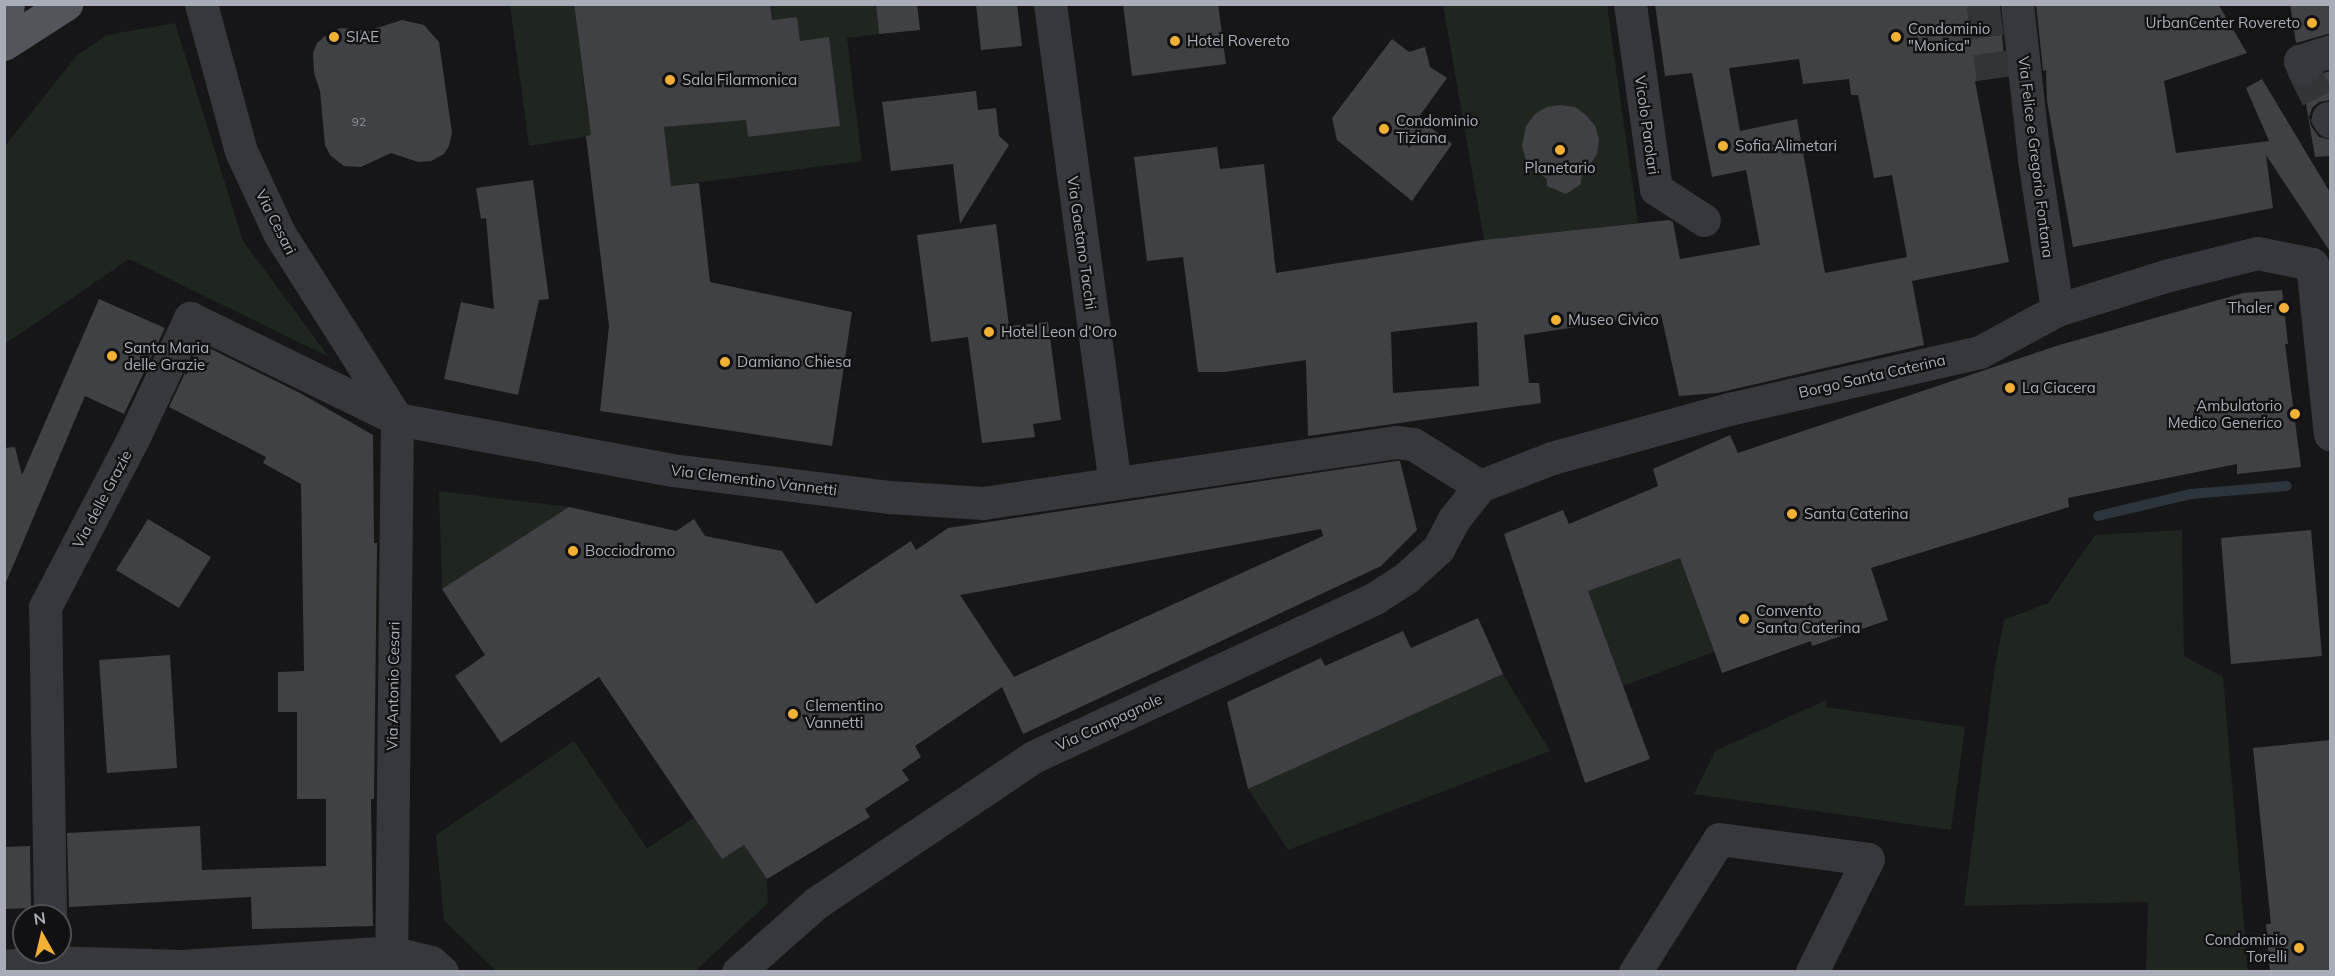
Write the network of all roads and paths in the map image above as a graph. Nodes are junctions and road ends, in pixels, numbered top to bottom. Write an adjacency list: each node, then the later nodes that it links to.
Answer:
1 (8, 4): 7 (main road)
2 (66, 4): 8 (main road)
3 (201, 4): 15 (street, Via Cesari)
4 (1050, 4): 17 (street, Via Gaetano Tacchi)
5 (1630, 4): 11 (street, Vicolo Parolari)
6 (2017, 4): 13 (street, Via Felice e Gregorio Fontana)
7 (4, 32)
8 (4, 44)
9 (2331, 51): 10 (street)
10 (2303, 68)
11 (1704, 220)
12 (2321, 258): 13 (street, Borgo Santa Caterina); 14 (street)
13 (2057, 310): 18 (street, Borgo Santa Caterina)
14 (2324, 313): 16 (street)
15 (396, 419): 17 (street, Via Clementino Vannetti); 19 (street, Via delle Grazie); 21 (street, Via Antonio Cesari)
16 (2331, 434)
17 (1114, 482): 18 (street, Via Clementino Vannetti)
18 (1480, 486): 23 (street, Via Campagnole)
19 (51, 904)
20 (72, 959): 21 (street)
21 (390, 962): 22 (street)
22 (442, 972)
23 (738, 972)
24 (1635, 972): 25 (street)
25 (1812, 972)

